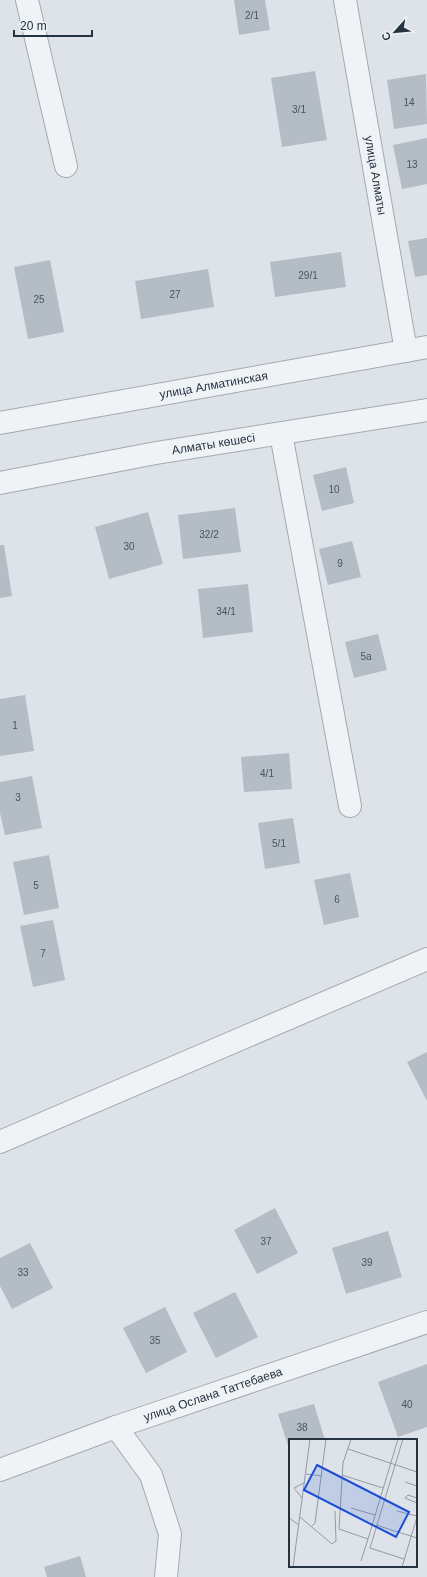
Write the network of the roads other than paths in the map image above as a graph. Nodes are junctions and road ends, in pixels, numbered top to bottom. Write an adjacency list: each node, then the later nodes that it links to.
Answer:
1 (27, 0): 3 (street)
2 (345, 0): 5 (street, улица Алматы)
3 (66, 166)
4 (427, 347): 5 (street, улица Алматинская)
5 (406, 351): 7 (street, улица Алматинская)
6 (427, 410): 8 (street, Алматы көшесі)
7 (0, 423)
8 (281, 434): 9 (street, Алматы көшесі); 10 (street)
9 (0, 483)
10 (350, 806)
11 (427, 959): 12 (street)
12 (0, 1142)
13 (427, 1322): 14 (street, улица Ослана Таттебаева)
14 (116, 1427): 15 (street, улица Ослана Таттебаева); 16 (street)
15 (0, 1470)
16 (166, 1577)

